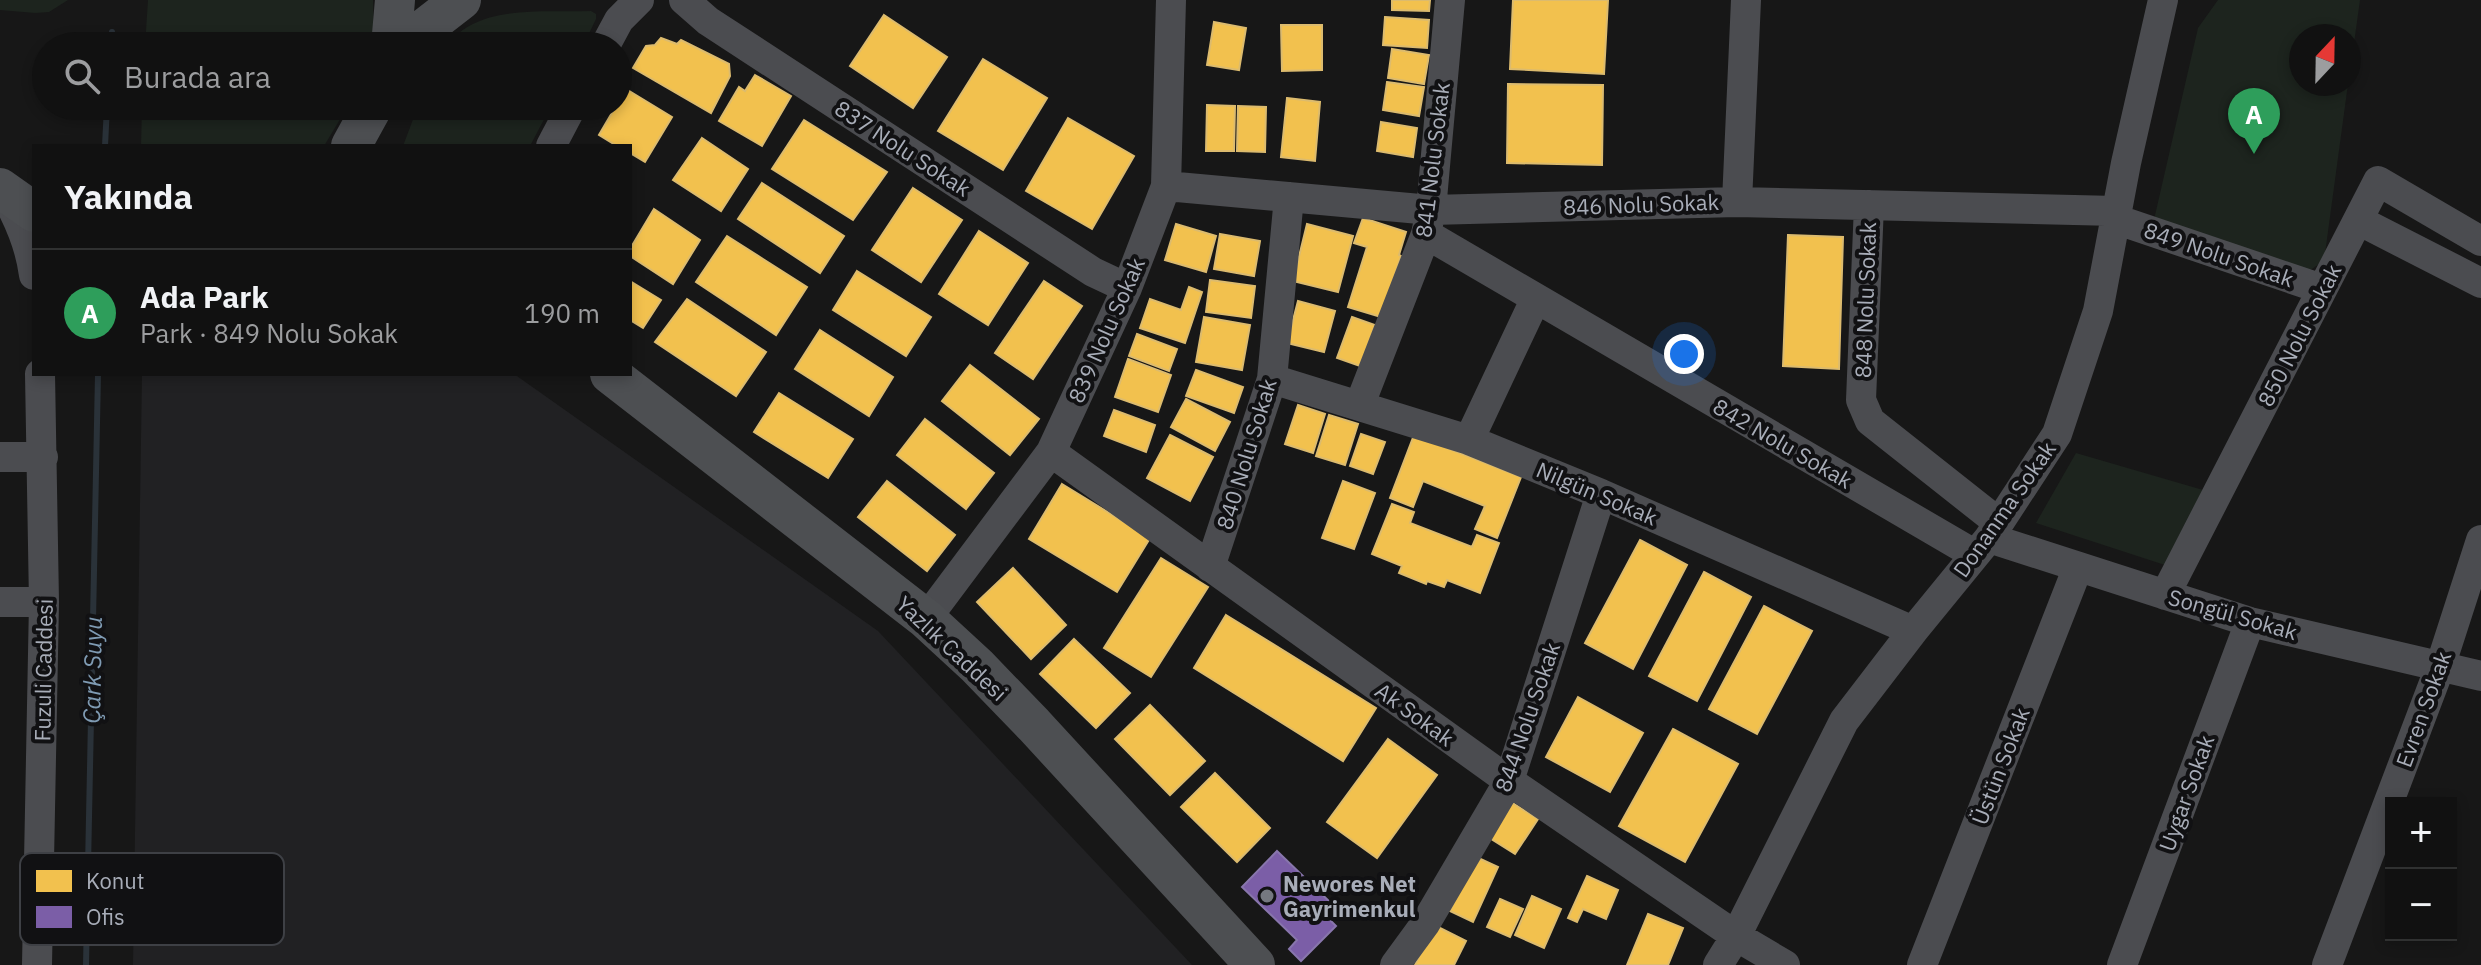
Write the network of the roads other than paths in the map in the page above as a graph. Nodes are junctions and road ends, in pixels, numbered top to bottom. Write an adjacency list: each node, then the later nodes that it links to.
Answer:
1 (395, 0): 9 (main road)
2 (461, 0): 10 (main road)
3 (639, 0): 11 (street)
4 (684, 0): 27 (street, 837 Nolu Sokak)
5 (1171, 0): 16 (street, 839 Nolu Sokak)
6 (1450, 0): 23 (street, 841 Nolu Sokak)
7 (1746, 0): 19 (street)
8 (2163, 0): 21 (street, Donanma Sokak)
9 (392, 32)
10 (420, 32)
11 (613, 32)
12 (365, 120): 14 (main road)
13 (565, 120): 15 (street)
14 (352, 144)
15 (552, 144)
16 (1166, 186): 18 (street, 846 Nolu Sokak); 27 (street, 839 Nolu Sokak)
17 (12, 197): 25 (street)
18 (1289, 197): 23 (street, 846 Nolu Sokak); 33 (street, 840 Nolu Sokak)
19 (1737, 202): 20 (street, 846 Nolu Sokak); 23 (street, 846 Nolu Sokak)
20 (1869, 205): 21 (street, 846 Nolu Sokak); 41 (street, 848 Nolu Sokak)
21 (2116, 215): 28 (street, 849 Nolu Sokak); 41 (street, Donanma Sokak)
22 (2358, 220): 24 (street, 850 Nolu Sokak); 26 (street); 28 (street, 850 Nolu Sokak)
23 (1429, 222): 29 (street, 842 Nolu Sokak); 34 (street, 841 Nolu Sokak)
24 (2481, 241)
25 (32, 263)
26 (2481, 283)
27 (1127, 288): 37 (street, 839 Nolu Sokak)
28 (2322, 289): 45 (street, 850 Nolu Sokak)
29 (1536, 298): 36 (street); 41 (street, 842 Nolu Sokak)
30 (632, 372): 35 (street)
31 (40, 376): 39 (street, Fuzuli Caddesi)
32 (613, 376): 35 (main road, Yazlık Caddesi)
33 (1272, 379): 34 (street, Nilgün Sokak); 43 (street, 840 Nolu Sokak)
34 (1360, 404): 36 (street, Nilgün Sokak)
35 (673, 422): 48 (main road, Yazlık Caddesi)
36 (1469, 440): 40 (street, Nilgün Sokak)
37 (1051, 452): 43 (street, Ak Sokak); 48 (street, 839 Nolu Sokak)
38 (0, 457): 39 (street)
39 (43, 457): 47 (street, Fuzuli Caddesi)
40 (1601, 494): 50 (street, Nilgün Sokak); 53 (street, 844 Nolu Sokak)
41 (1987, 538): 44 (street, Songül Sokak); 50 (street, Donanma Sokak)
42 (2481, 540): 51 (street, Evren Sokak)
43 (1210, 567): 53 (street, Ak Sokak)
44 (2078, 567): 45 (street, Songül Sokak); 62 (street, Üstün Sokak)
45 (2165, 595): 49 (street, Songül Sokak)
46 (0, 602): 47 (street)
47 (44, 602): 54 (street, Fuzuli Caddesi)
48 (926, 619): 58 (main road, Yazlık Caddesi)
49 (2250, 622): 51 (street, Songül Sokak); 63 (street, Uygar Sokak)
50 (1913, 631): 55 (street, Donanma Sokak)
51 (2440, 667): 52 (street, Songül Sokak); 64 (street, Evren Sokak)
52 (2481, 676)
53 (1509, 781): 55 (street, Ak Sokak); 59 (street, 844 Nolu Sokak)
54 (39, 853)
55 (1736, 936): 60 (street, Donanma Sokak); 61 (street, Ak Sokak)
56 (37, 945): 57 (street, Fuzuli Caddesi)
57 (37, 965)
58 (1255, 965)
59 (1395, 965)
60 (1718, 965)
61 (1785, 965)
62 (1922, 965)
63 (2122, 965)
64 (2327, 965)

